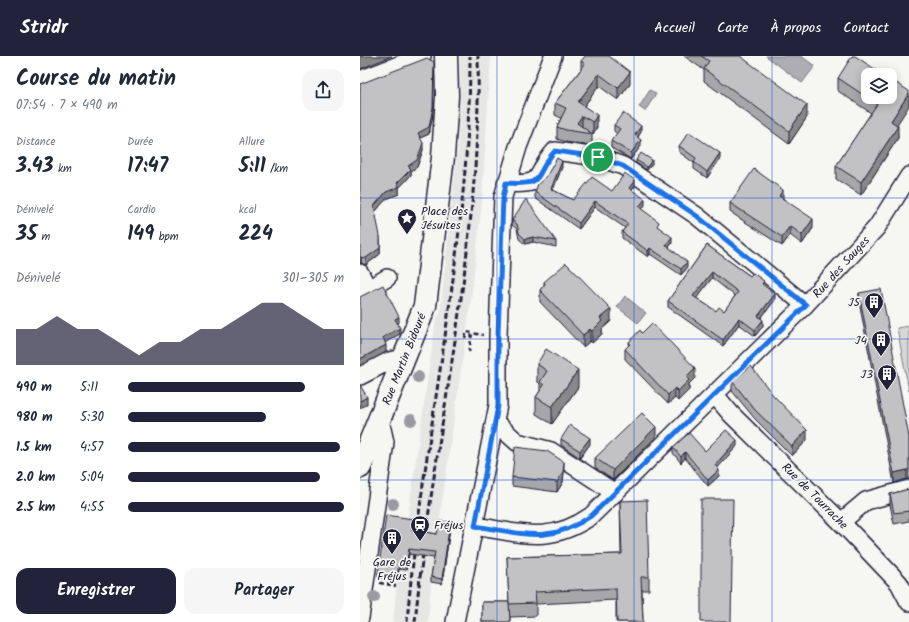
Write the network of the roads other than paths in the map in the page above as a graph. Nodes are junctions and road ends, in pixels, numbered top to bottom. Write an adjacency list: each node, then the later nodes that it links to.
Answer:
1 (422, 56): 4 (street)
2 (446, 56): 11 (main road, Rue Martin Bidouré)
3 (552, 56): 6 (street)
4 (360, 80)
5 (909, 176): 10 (street, Rue des Sauges)
6 (506, 183): 10 (street); 15 (street)
7 (360, 273): 9 (street)
8 (387, 278): 9 (street)
9 (364, 291)
10 (806, 305): 13 (street, Rue des Sauges)
11 (405, 358): 12 (street); 14 (main road, Rue Martin Bidouré)
12 (360, 376)
13 (715, 395): 18 (street, Rue des Sauges); 19 (street, Rue de Tourrache)
14 (380, 420): 16 (main road, Rue Martin Bidouré); 22 (street)
15 (496, 423): 18 (street); 20 (street)
16 (360, 467)
17 (909, 489): 19 (street)
18 (615, 493): 20 (street, Rue des Sauges)
19 (841, 522): 21 (street, Rue de Tourrache)
20 (475, 526): 23 (street)
21 (909, 602)
22 (360, 618)
23 (455, 622)

